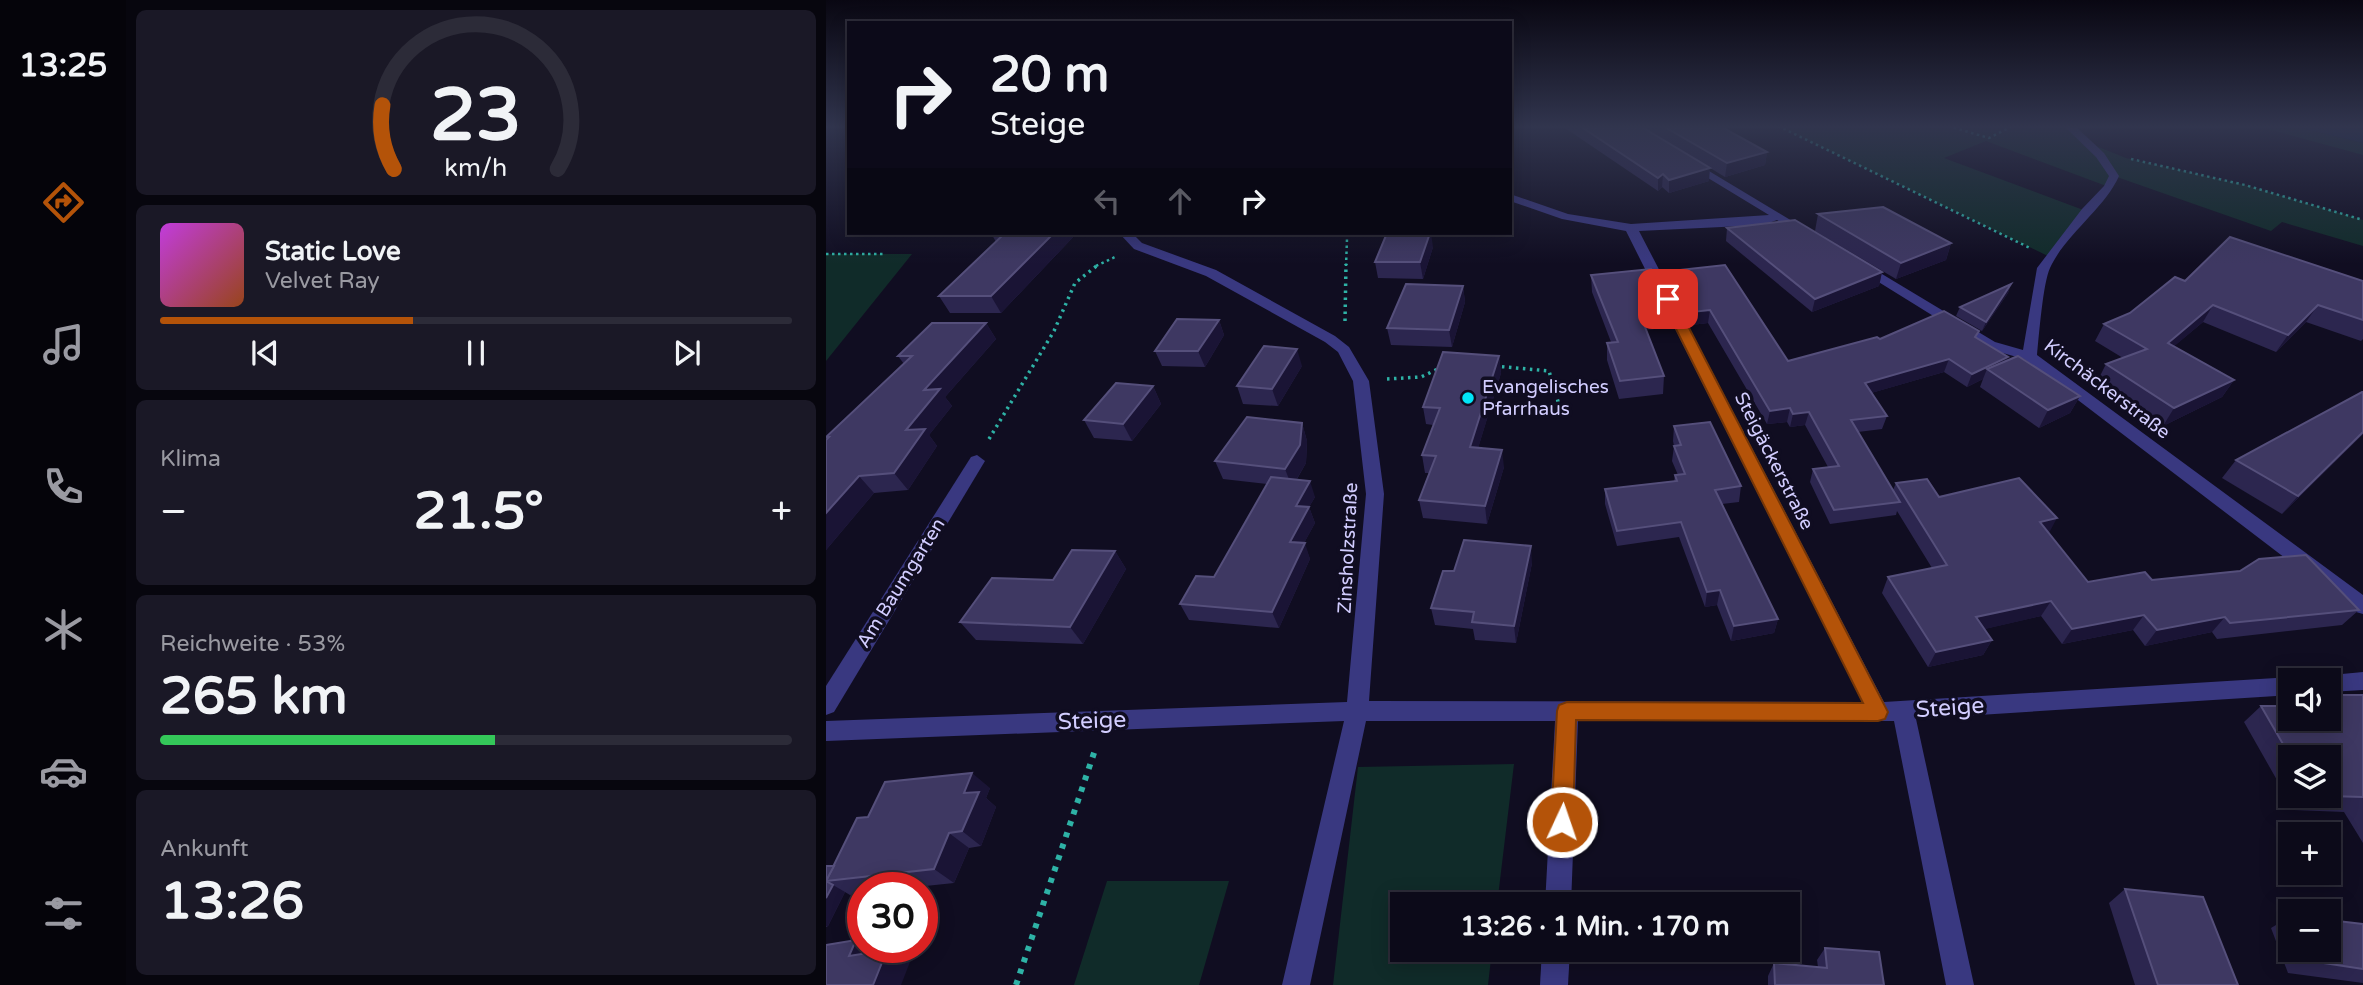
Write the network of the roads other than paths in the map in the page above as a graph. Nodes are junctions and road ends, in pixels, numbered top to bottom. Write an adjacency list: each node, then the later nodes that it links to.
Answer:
1 (1705, 172): 4 (street)
2 (2112, 172): 9 (street)
3 (1512, 198): 5 (street)
4 (1778, 216): 5 (street); 7 (street)
5 (1631, 228): 18 (street, Steigäckerstraße)
6 (1127, 235): 16 (street, Zinsholzstraße)
7 (1813, 238)
8 (1849, 259): 9 (street, Kirchäckerstraße)
9 (2029, 356): 11 (street, Kirchäckerstraße)
10 (976, 461): 15 (street, Am Baumgarten)
11 (2363, 606)
12 (2363, 681): 13 (street)
13 (2341, 682)
14 (2278, 687): 18 (street, Steige)
15 (826, 705)
16 (1357, 711): 17 (street, Steige); 19 (street, Steige); 22 (street)
17 (1567, 711): 18 (street, Steige); 20 (street)
18 (1891, 712): 24 (street, Steigäckerstraße)
19 (826, 731)
20 (1559, 892)
21 (1556, 962): 23 (street)
22 (1296, 985)
23 (1555, 985)
24 (1959, 985)

